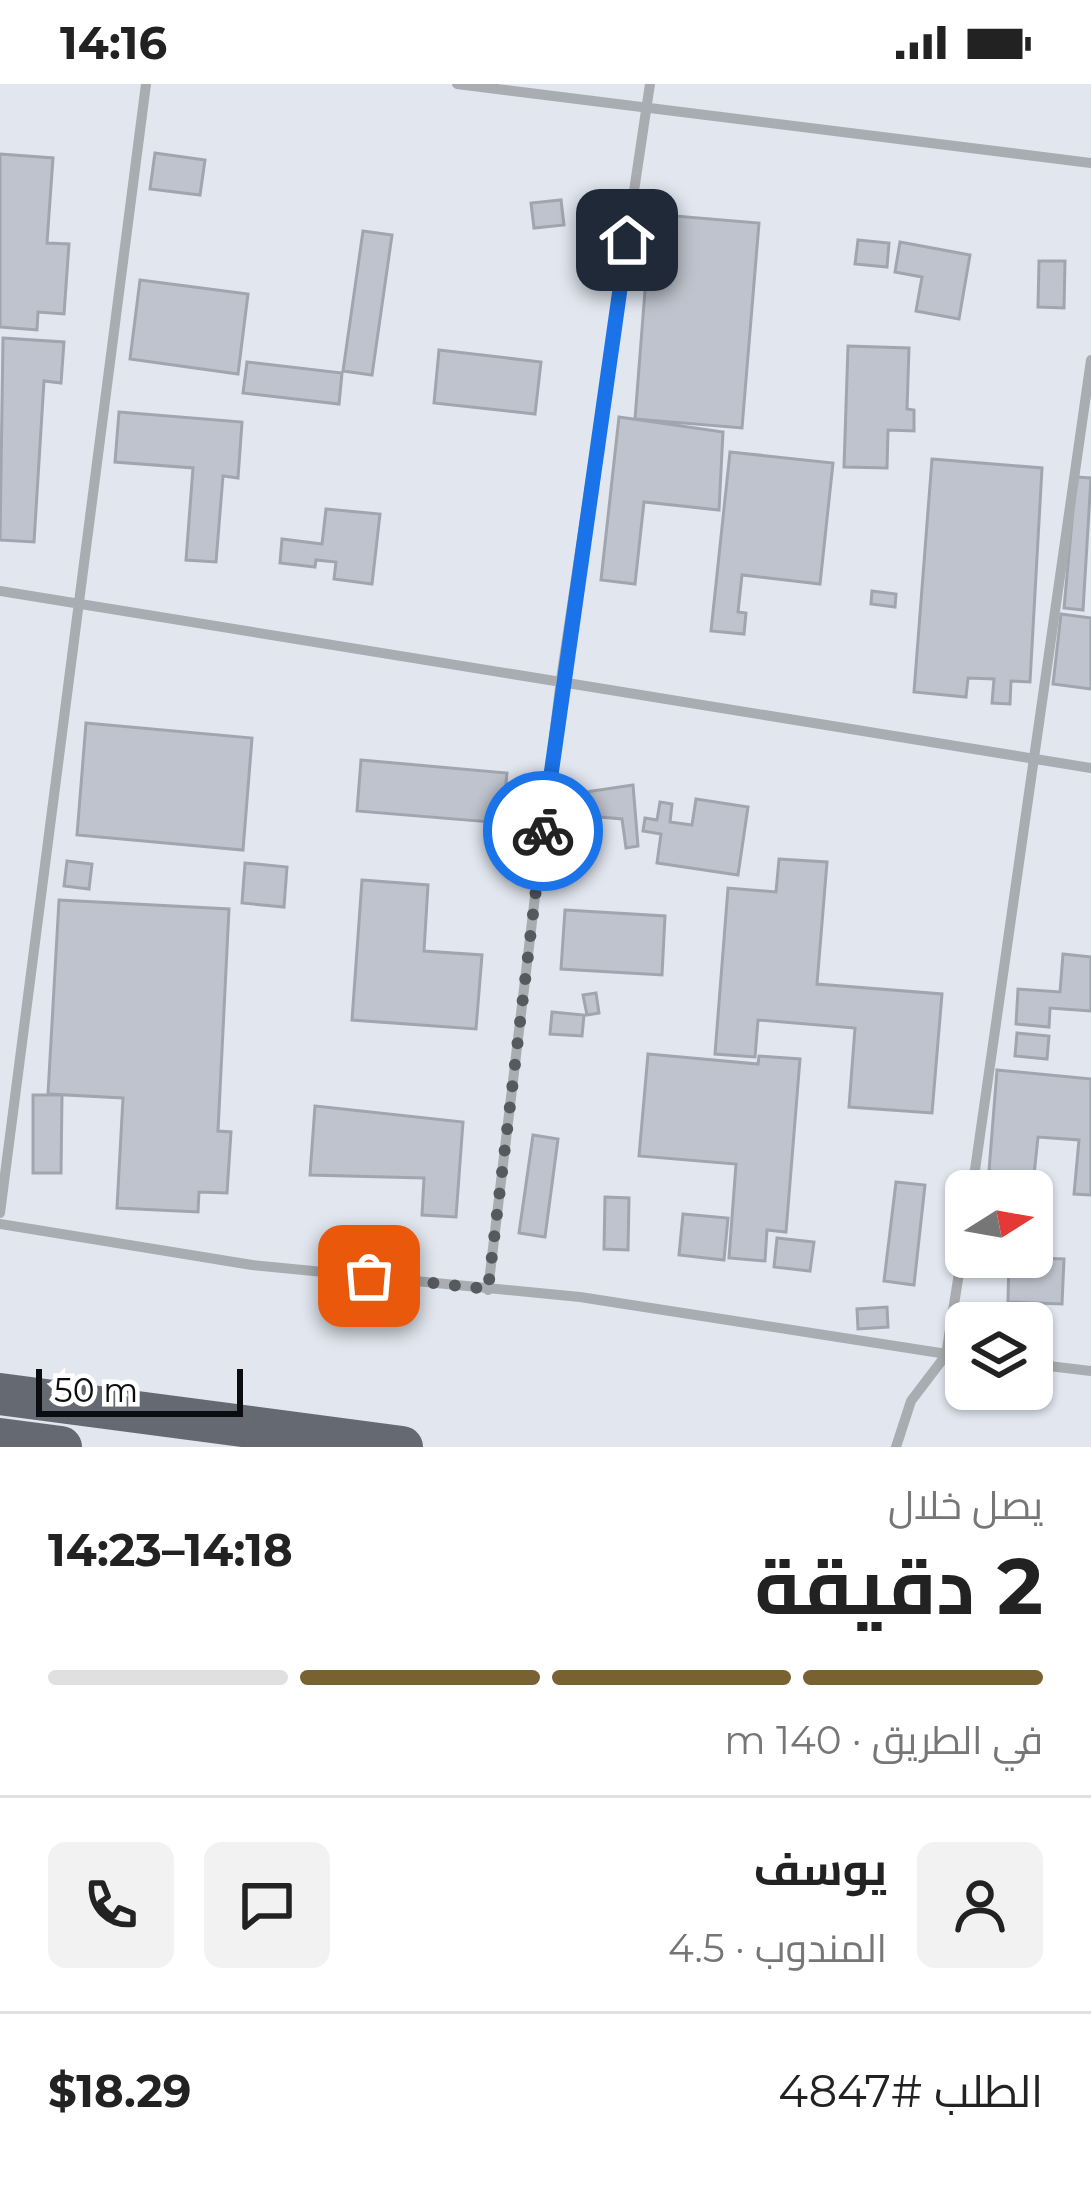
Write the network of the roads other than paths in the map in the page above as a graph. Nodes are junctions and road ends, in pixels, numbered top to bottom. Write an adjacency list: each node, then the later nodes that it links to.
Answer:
1 (146, 84): 8 (lane)
2 (458, 84): 4 (lane)
3 (650, 84): 4 (lane)
4 (646, 108): 5 (lane); 9 (lane)
5 (1091, 163)
6 (1091, 360): 10 (lane)
7 (0, 591): 8 (lane)
8 (76, 601): 9 (lane); 13 (lane)
9 (561, 679): 10 (lane); 15 (lane)
10 (1037, 760): 11 (lane); 12 (lane)
11 (1091, 768)
12 (975, 1170)
13 (0, 1213)
14 (0, 1224): 15 (lane)
15 (488, 1289): 16 (lane)
16 (945, 1354)
17 (945, 1355): 24 (lane)
18 (1053, 1366): 19 (lane)
19 (1091, 1371)
20 (0, 1394): 23 (highway)
21 (0, 1439): 22 (highway)
22 (61, 1447)
23 (402, 1447)
24 (896, 1447)

